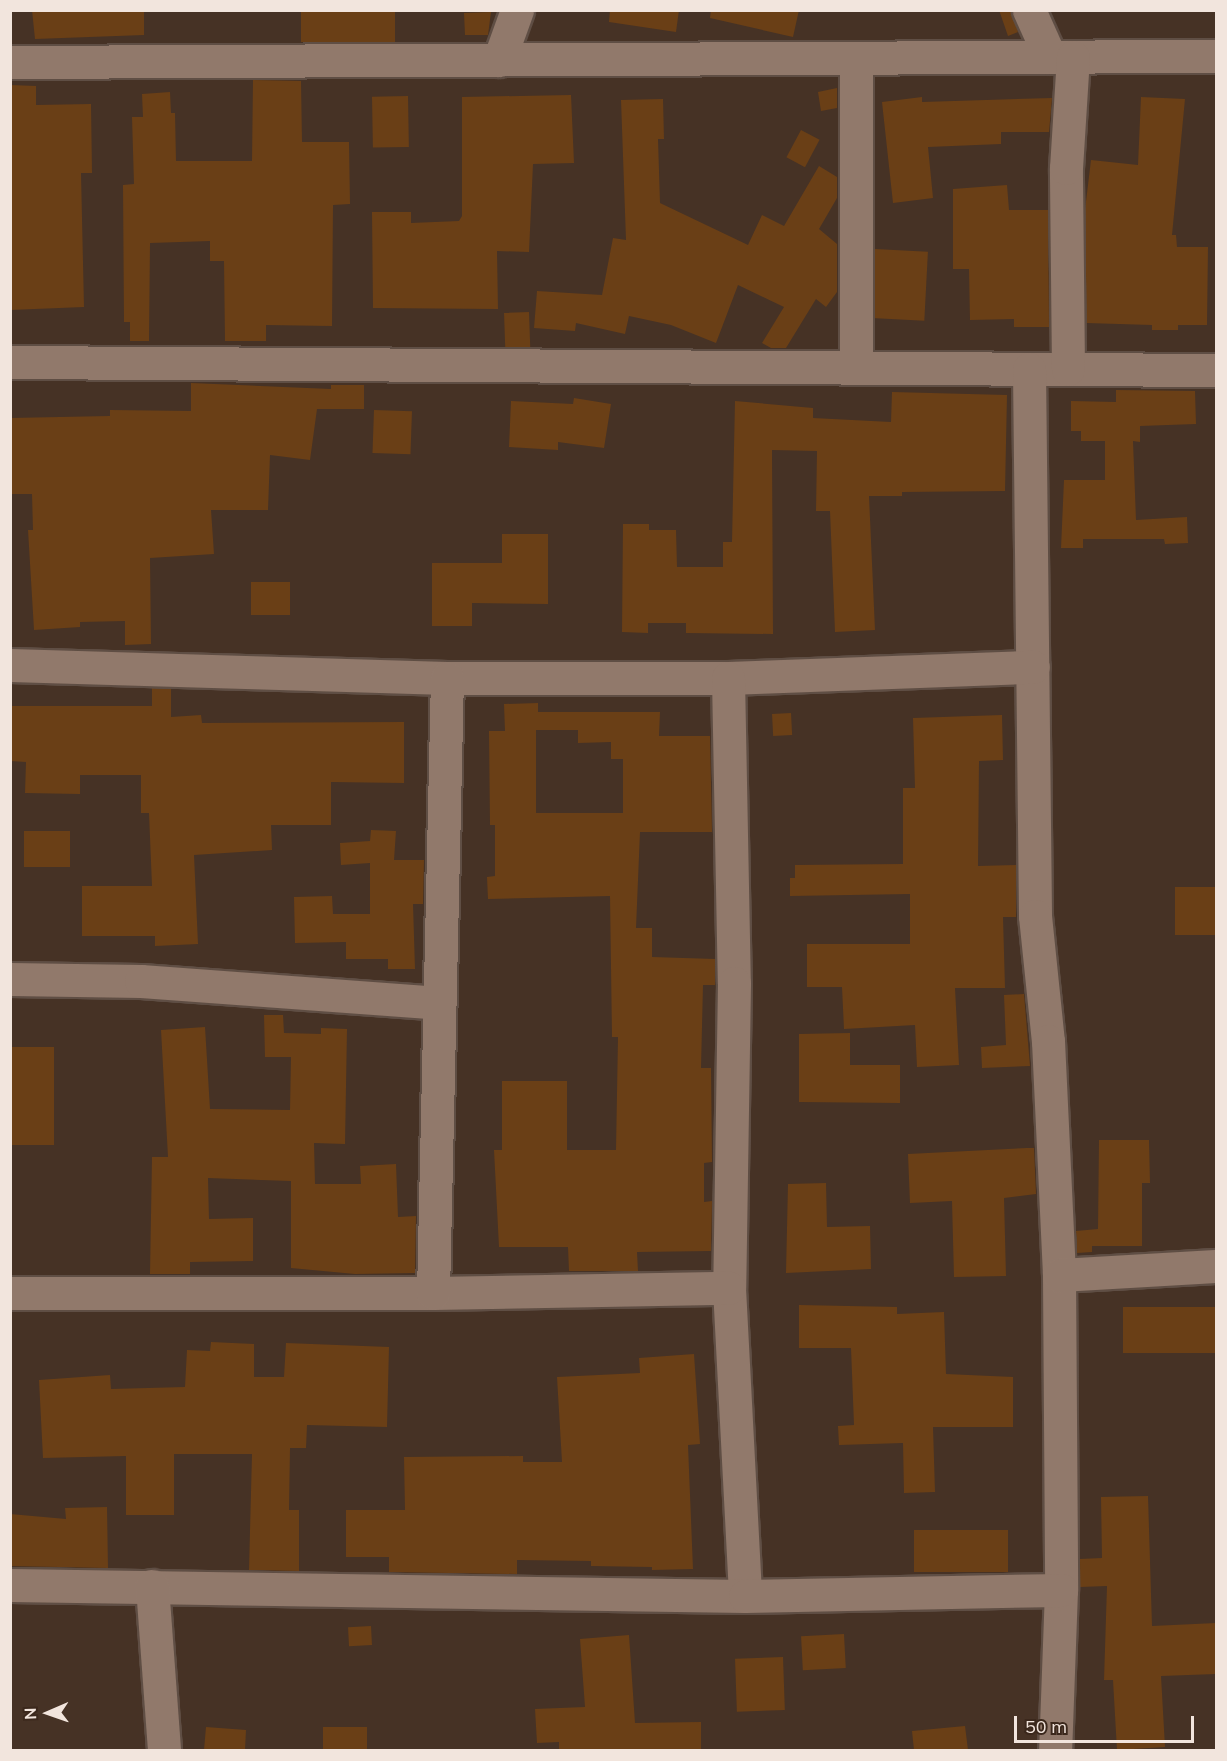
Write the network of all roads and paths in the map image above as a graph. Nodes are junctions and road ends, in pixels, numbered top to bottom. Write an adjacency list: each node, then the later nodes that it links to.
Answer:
1 (517, 10): 6 (street)
2 (1029, 10): 4 (street)
3 (1216, 56): 4 (street)
4 (1061, 57): 5 (street); 11 (street)
5 (856, 58): 6 (street); 9 (street)
6 (499, 60): 7 (street)
7 (10, 62)
8 (10, 362): 9 (street)
9 (856, 368): 10 (street)
10 (1029, 369): 11 (street); 14 (street)
11 (1068, 369): 12 (street)
12 (1216, 370)
13 (10, 665): 15 (street)
14 (1033, 667): 16 (street); 20 (street)
15 (447, 678): 16 (street); 18 (street)
16 (728, 678): 21 (street)
17 (10, 979): 18 (street)
18 (438, 1003): 23 (street)
19 (1216, 1266): 20 (street)
20 (1059, 1275): 26 (street)
21 (729, 1288): 23 (street); 27 (street)
22 (10, 1293): 23 (street)
23 (433, 1293)
24 (10, 1585): 25 (street)
25 (152, 1586): 27 (street); 28 (street)
26 (1060, 1590): 27 (street); 29 (street)
27 (745, 1596)
28 (164, 1750)
29 (1055, 1750)

